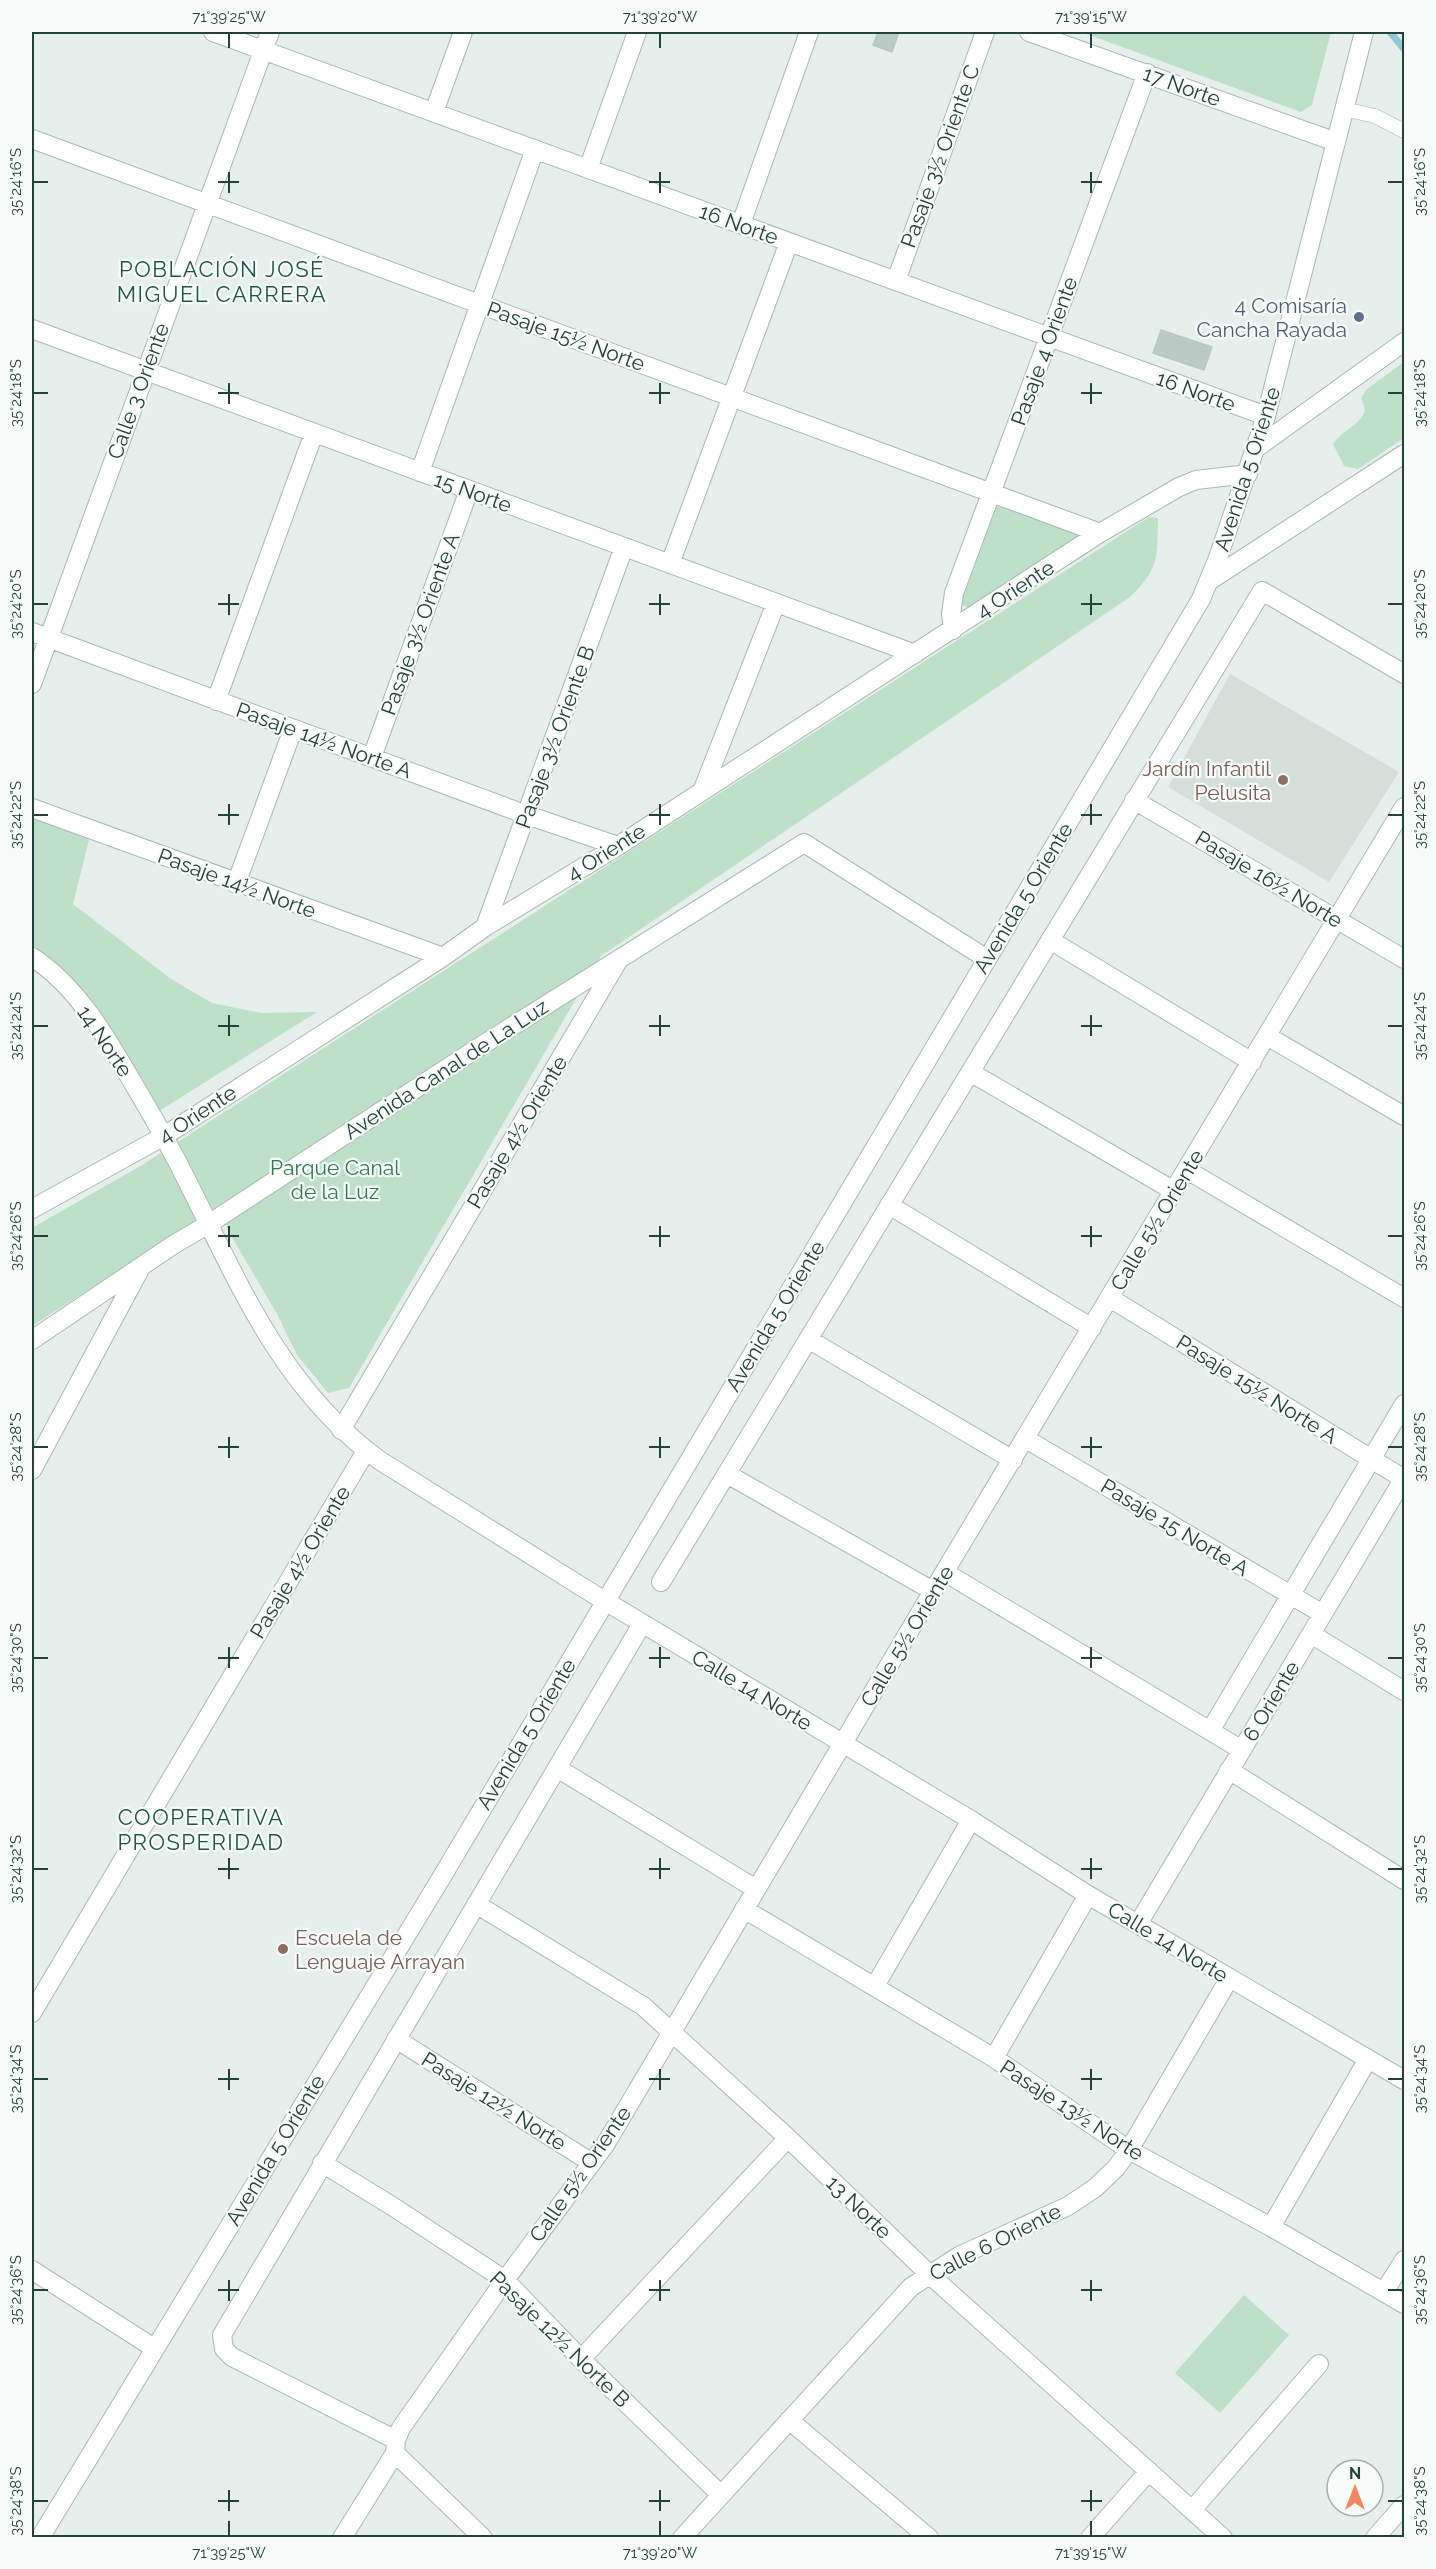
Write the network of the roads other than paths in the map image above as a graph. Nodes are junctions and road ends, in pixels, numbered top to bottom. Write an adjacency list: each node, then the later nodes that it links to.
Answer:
1 (213, 32): 9 (street, 16 Norte)
2 (270, 32): 9 (street, Calle 3 Oriente)
3 (464, 32): 12 (street)
4 (637, 32): 17 (street)
5 (809, 32): 19 (street)
6 (985, 32): 21 (street, Pasaje 3½ Oriente C)
7 (1029, 32): 10 (street, 17 Norte)
8 (1362, 40): 11 (street, Avenida 5 Oriente)
9 (263, 50): 12 (street, 16 Norte); 18 (street, Calle 3 Oriente)
10 (1147, 73): 15 (street, 17 Norte); 24 (street, Pasaje 4 Oriente)
11 (1344, 109): 13 (lane); 15 (street, Avenida 5 Oriente)
12 (434, 112): 16 (street, 16 Norte)
13 (1404, 130)
14 (32, 138): 18 (street, Pasaje 15½ Norte)
15 (1336, 142): 28 (street, Avenida 5 Oriente)
16 (535, 149): 17 (street, 16 Norte); 22 (street)
17 (588, 169): 19 (street, 16 Norte)
18 (207, 203): 22 (street, Pasaje 15½ Norte); 26 (street, Calle 3 Oriente)
19 (741, 224): 20 (street, 16 Norte)
20 (789, 242): 21 (street, 16 Norte); 27 (street)
21 (896, 281): 24 (street, 16 Norte)
22 (480, 304): 27 (street, Pasaje 15½ Norte); 32 (street)
23 (32, 329): 26 (street, 15 Norte)
24 (1049, 337): 28 (street, 16 Norte); 35 (street, Pasaje 4 Oriente)
25 (1404, 342): 30 (street)
26 (146, 371): 29 (street, 15 Norte); 42 (street, Calle 3 Oriente)
27 (732, 397): 35 (street, Pasaje 15½ Norte); 38 (street)
28 (1266, 416): 30 (street, Avenida 5 Oriente)
29 (314, 433): 32 (street, 15 Norte); 46 (street)
30 (1255, 449): 33 (street, Avenida 5 Oriente)
31 (1404, 455): 39 (street)
32 (420, 472): 34 (street, 15 Norte)
33 (1248, 474): 36 (street, 4 Oriente); 39 (street, Avenida 5 Oriente)
34 (469, 490): 37 (street, 15 Norte); 48 (street, Pasaje 3½ Oriente A)
35 (991, 493): 36 (street, Pasaje 15½ Norte); 41 (street, Pasaje 4 Oriente)
36 (1100, 533): 41 (street, 4 Oriente)
37 (624, 547): 38 (street, 15 Norte); 53 (street, Pasaje 3½ Oriente B)
38 (670, 564): 40 (street, 15 Norte)
39 (1209, 581): 62 (street, Avenida 5 Oriente)
40 (776, 603): 43 (street, 15 Norte); 49 (street)
41 (953, 630): 43 (street, 4 Oriente)
42 (40, 635): 45 (street, Calle 3 Oriente); 46 (street, Pasaje 14½ Norte A)
43 (915, 654): 49 (street, 4 Oriente)
44 (1404, 674): 50 (street)
45 (32, 684)
46 (216, 700): 47 (street, Pasaje 14½ Norte A)
47 (293, 729): 48 (street, Pasaje 14½ Norte A); 55 (street)
48 (372, 758): 53 (street, Pasaje 14½ Norte A)
49 (703, 789): 54 (street, 4 Oriente)
50 (1134, 800): 56 (street, Pasaje 16½ Norte); 58 (street)
51 (1404, 807): 56 (street, Calle 5½ Oriente)
52 (32, 808): 55 (street, Pasaje 14½ Norte)
53 (527, 815): 54 (street, Pasaje 14½ Norte A); 57 (street, Pasaje 3½ Oriente B)
54 (618, 846): 57 (street, 4 Oriente)
55 (237, 884): 60 (street, Pasaje 14½ Norte)
56 (1337, 920): 63 (street, Pasaje 16½ Norte); 64 (street, Calle 5½ Oriente)
57 (485, 927): 60 (street, 4 Oriente)
58 (1050, 940): 65 (street); 66 (street)
59 (32, 957): 68 (street, 14 Norte)
60 (443, 957): 68 (street, 4 Oriente)
61 (620, 958): 62 (street, Avenida Canal de La Luz); 73 (street, Avenida Canal de La Luz); 81 (street, Pasaje 4½ Oriente)
62 (987, 958): 94 (street, Avenida 5 Oriente)
63 (1404, 959)
64 (1267, 1036): 65 (street, Calle 5½ Oriente); 67 (street)
65 (1252, 1062): 69 (street, Calle 5½ Oriente)
66 (970, 1072): 70 (street); 72 (street)
67 (1404, 1116)
68 (164, 1136): 71 (street, 4 Oriente); 73 (street, Calle 14 Norte)
69 (1187, 1170): 70 (street, Calle 5½ Oriente); 76 (street)
70 (1174, 1191): 75 (street, Calle 5½ Oriente)
71 (35, 1204)
72 (889, 1206): 77 (street); 78 (street)
73 (207, 1225): 74 (street, Avenida Canal de La Luz); 81 (street, Calle 14 Norte)
74 (141, 1267): 79 (street, Avenida Canal de La Luz); 86 (street)
75 (1110, 1298): 77 (street, Calle 5½ Oriente); 84 (street, Pasaje 15½ Norte A)
76 (1404, 1298)
77 (1092, 1328): 82 (street, Calle 5½ Oriente)
78 (808, 1339): 85 (street); 87 (street)
79 (32, 1340)
80 (1404, 1404): 84 (street, 6 Oriente)
81 (341, 1430): 83 (street, Calle 14 Norte)
82 (1026, 1439): 85 (street, Calle 5½ Oriente); 93 (street, Pasaje 15 Norte A)
83 (366, 1451): 94 (street, Calle 14 Norte); 113 (street, Pasaje 4½ Oriente)
84 (1371, 1459): 88 (street, Pasaje 15½ Norte A); 93 (street, 6 Oriente)
85 (1013, 1460): 90 (street, Calle 5½ Oriente)
86 (32, 1470)
87 (727, 1474): 91 (street); 92 (street)
88 (1404, 1478): 89 (street, 6 Oriente)
89 (1398, 1502): 95 (street, 6 Oriente)
90 (946, 1573): 92 (street, Calle 5½ Oriente); 99 (street)
91 (661, 1582)
92 (933, 1591): 100 (street, Calle 5½ Oriente)
93 (1290, 1595): 95 (street, Pasaje 15 Norte A); 99 (street, 6 Oriente)
94 (605, 1601): 96 (street, Calle 14 Norte); 130 (street, Avenida 5 Oriente)
95 (1323, 1614): 97 (street, 6 Oriente)
96 (642, 1624): 100 (street, Calle 14 Norte); 102 (street)
97 (1311, 1634): 98 (street); 101 (street, 6 Oriente)
98 (1404, 1691)
99 (1210, 1731): 101 (street)
100 (843, 1745): 104 (street, Calle 14 Norte); 106 (street, Calle 5½ Oriente)
101 (1242, 1750): 103 (street, 6 Oriente)
102 (557, 1768): 106 (street); 108 (street)
103 (1229, 1770): 105 (street); 110 (street, 6 Oriente)
104 (971, 1820): 107 (street, Calle 14 Norte); 112 (street)
105 (1404, 1880)
106 (756, 1889): 109 (street, Calle 5½ Oriente)
107 (1088, 1895): 110 (street, Calle 14 Norte); 116 (street)
108 (476, 1904): 114 (street, 13 Norte); 115 (street)
109 (744, 1909): 112 (street, Pasaje 13½ Norte); 114 (street, Calle 5½ Oriente)
110 (1138, 1924): 111 (street, Calle 14 Norte)
111 (1229, 1979): 117 (street, Calle 14 Norte); 120 (street, Calle 6 Oriente)
112 (875, 1986): 116 (street, Pasaje 13½ Norte)
113 (32, 2013)
114 (670, 2033): 119 (street, 13 Norte); 122 (street, Calle 5½ Oriente)
115 (396, 2039): 121 (street); 122 (street, Pasaje 12½ Norte)
116 (994, 2058): 120 (street, Pasaje 13½ Norte)
117 (1368, 2059): 118 (street, Calle 14 Norte); 123 (street)
118 (1404, 2080)
119 (788, 2138): 126 (street, 13 Norte); 131 (street)
120 (1129, 2150): 123 (street, Pasaje 13½ Norte); 126 (street, Calle 6 Oriente)
121 (322, 2163): 127 (street, Pasaje 12½ Norte B); 134 (street)
122 (592, 2163): 127 (street, Calle 5½ Oriente)
123 (1271, 2227): 128 (street, Pasaje 13½ Norte)
124 (1404, 2260): 128 (street)
125 (32, 2270): 130 (street)
126 (928, 2274): 133 (street, Calle 6 Oriente); 135 (street, 13 Norte)
127 (505, 2280): 131 (street, Pasaje 12½ Norte B); 134 (street, Calle 5½ Oriente)
128 (1384, 2292): 129 (street, Pasaje 13½ Norte)
129 (1404, 2304)
130 (154, 2348): 139 (street, Avenida 5 Oriente)
131 (581, 2359): 136 (street, Pasaje 12½ Norte B)
132 (1319, 2364): 138 (street)
133 (789, 2420): 136 (street, Calle 6 Oriente); 143 (street)
134 (395, 2446): 140 (street, Calle 5½ Oriente); 141 (street)
135 (1149, 2471): 138 (street, 13 Norte); 144 (street)
136 (721, 2495): 142 (street, Calle 6 Oriente)
137 (1404, 2505): 146 (street)
138 (1192, 2510): 145 (street, 13 Norte)
139 (40, 2538)
140 (342, 2538)
141 (483, 2538)
142 (682, 2538)
143 (929, 2538)
144 (1090, 2538)
145 (1223, 2538)
146 (1375, 2538)

